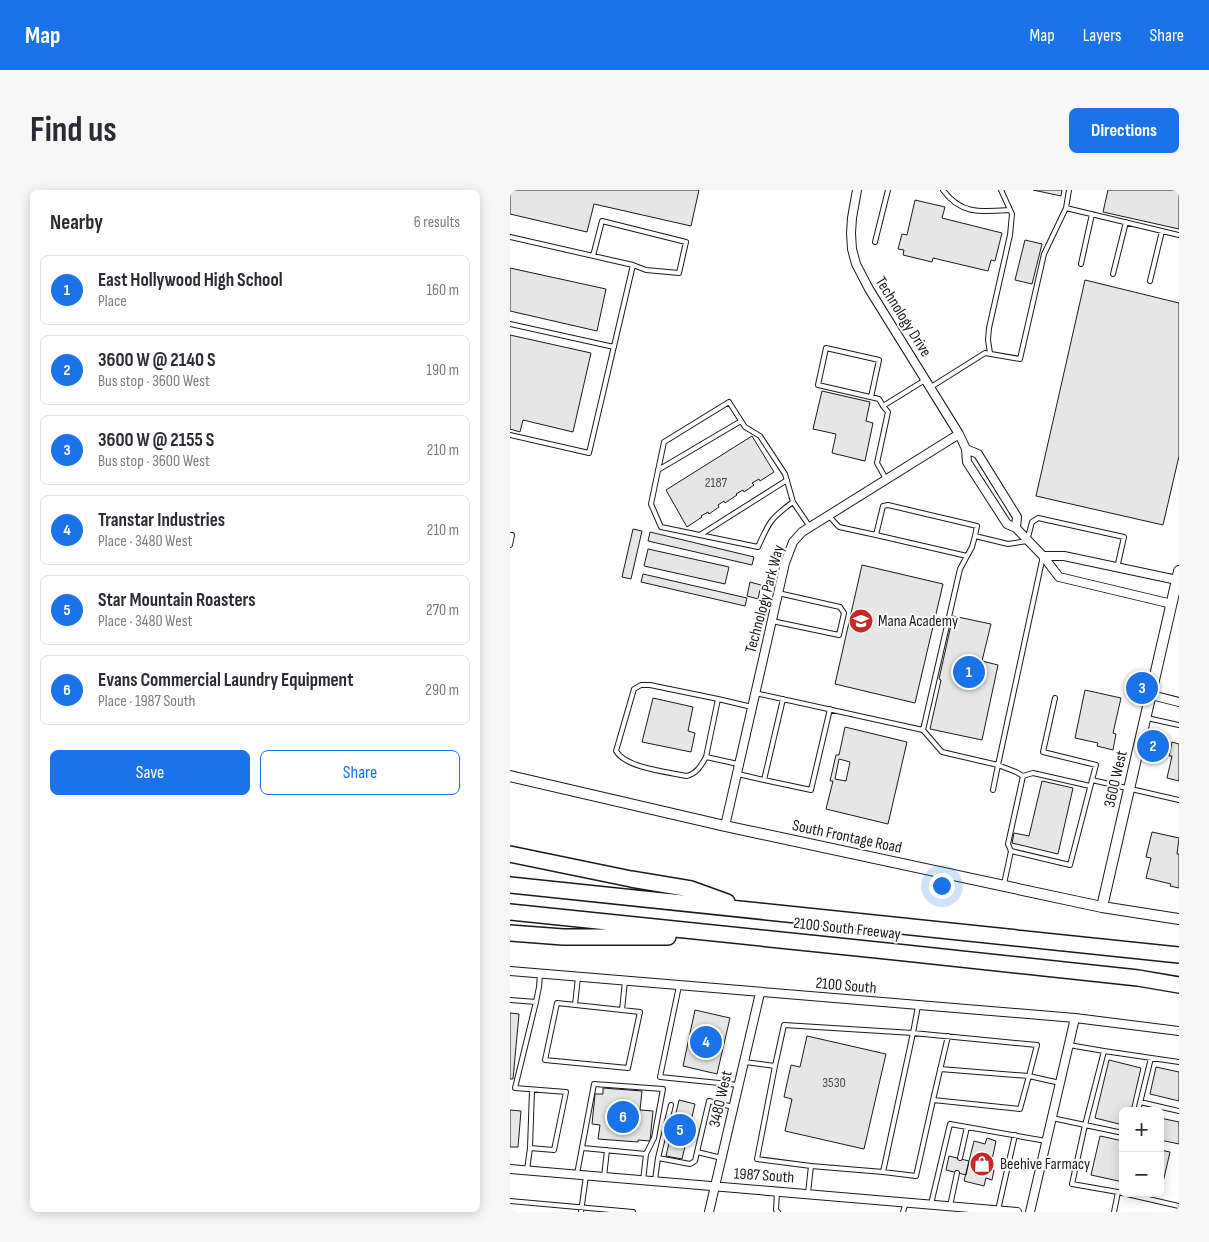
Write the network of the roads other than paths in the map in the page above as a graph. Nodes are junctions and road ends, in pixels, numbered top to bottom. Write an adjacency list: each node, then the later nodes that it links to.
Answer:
1 (857, 190): 22 (street, Technology Drive)
2 (888, 190): 13 (lane)
3 (943, 190): 7 (lane)
4 (1001, 190): 7 (lane)
5 (1069, 190): 6 (lane)
6 (1066, 208): 8 (lane); 21 (lane)
7 (1010, 210): 21 (lane)
8 (1092, 214): 9 (lane); 15 (lane)
9 (1126, 222): 10 (lane); 17 (lane)
10 (1162, 231): 11 (lane); 18 (lane)
11 (1179, 235)
12 (510, 237): 14 (lane)
13 (875, 242)
14 (593, 256): 16 (lane); 16 (lane)
15 (1081, 264)
16 (633, 265): 20 (lane)
17 (1113, 274)
18 (1150, 281)
19 (510, 324): 20 (lane)
20 (614, 347): 28 (lane)
21 (990, 353): 23 (lane)
22 (925, 380): 23 (street, Technology Drive); 25 (lane)
23 (930, 388): 27 (street, Technology Drive)
24 (871, 397): 24 (lane); 25 (lane)
25 (883, 406): 31 (lane)
26 (741, 420): 30 (lane); 30 (lane); 32 (lane)
27 (959, 434): 29 (street, Technology Drive); 31 (street, Technology Park Way)
28 (510, 435)
29 (966, 448): 36 (street, Technology Drive); 36 (street, Technology Drive)
30 (658, 470): 38 (lane)
31 (886, 479): 34 (street, Technology Park Way)
32 (787, 480): 33 (lane); 38 (lane)
33 (793, 502): 35 (lane); 38 (lane)
34 (828, 515): 35 (street, Technology Park Way); 39 (lane)
35 (810, 527): 47 (street, Technology Park Way)
36 (1016, 528): 41 (street, Technology Drive)
37 (510, 535): 42 (lane)
38 (700, 535)
39 (876, 535): 40 (lane); 43 (lane)
40 (975, 536): 41 (lane); 43 (lane)
41 (1027, 541): 44 (street, Technology Drive); 45 (lane)
42 (510, 545)
43 (967, 556): 60 (lane)
44 (1043, 556): 45 (street); 48 (street, Technology Drive); 63 (lane)
45 (1117, 568): 46 (street)
46 (1178, 575): 48 (street, 3600 West)
47 (778, 593): 49 (street, Technology Park Way); 49 (lane)
48 (1174, 609): 51 (street, 3600 West)
49 (772, 621): 50 (street, Technology Park Way)
50 (756, 693): 54 (lane); 56 (street, Technology Park Way)
51 (1151, 695): 55 (street); 58 (street, 3600 West)
52 (1055, 698): 68 (lane)
53 (718, 699): 56 (lane); 61 (lane); 61 (lane)
54 (783, 699): 57 (lane); 67 (lane)
55 (1179, 702)
56 (752, 707): 62 (street, Technology Park Way)
57 (830, 709): 60 (lane); 67 (lane)
58 (1146, 718): 59 (lane); 70 (street, 3600 West)
59 (1179, 725)
60 (923, 730): 63 (lane)
61 (706, 757): 62 (lane)
62 (739, 764): 64 (street, Technology Park Way)
63 (998, 765): 66 (lane); 71 (lane)
64 (737, 774): 67 (lane); 73 (street, Technology Park Way)
65 (510, 776): 73 (street, South Frontage Road)
66 (1023, 776): 69 (lane); 74 (lane)
67 (764, 780)
68 (1092, 780): 69 (lane); 70 (lane)
69 (1090, 786): 74 (lane)
70 (1130, 788): 72 (lane); 78 (street, 3600 West)
71 (993, 790)
72 (1179, 800)
73 (725, 826): 77 (street, South Frontage Road)
74 (1012, 851): 77 (lane)
75 (510, 854): 79 (highway)
76 (510, 885): 79 (highway, 2100 South Freeway)
77 (1003, 886): 78 (street, South Frontage Road)
78 (1102, 907): 81 (street, South Frontage Road)
79 (749, 910): 84 (highway, 2100 South Freeway)
80 (510, 912): 83 (highway, 2100 South Freeway)
81 (1179, 919)
82 (510, 933): 83 (highway)
83 (896, 952): 89 (highway, 2100 South Freeway)
84 (1179, 955)
85 (510, 971): 86 (street, 2100 South)
86 (540, 974): 87 (street, 2100 South); 93 (lane)
87 (578, 977): 88 (street, 2100 South); 94 (lane)
88 (624, 981): 90 (street, 2100 South); 96 (lane)
89 (1179, 985)
90 (679, 986): 91 (street, 2100 South); 110 (lane)
91 (760, 993): 95 (street, 2100 South); 104 (street, 3480 West)
92 (510, 1000): 93 (lane)
93 (536, 1002): 111 (lane)
94 (574, 1005): 96 (lane); 96 (lane)
95 (918, 1006): 97 (street, 2100 South); 99 (lane)
96 (622, 1010)
97 (1075, 1018): 98 (street, 2100 South); 101 (street)
98 (1179, 1031)
99 (913, 1033): 100 (lane); 106 (lane); 137 (lane)
100 (948, 1036): 107 (lane); 108 (lane)
101 (1069, 1045): 102 (lane); 109 (street)
102 (1104, 1051): 103 (lane); 121 (lane)
103 (1151, 1058): 105 (lane); 115 (lane)
104 (744, 1062): 106 (lane); 110 (street, 3480 West)
105 (1179, 1062)
106 (775, 1066): 134 (lane)
107 (940, 1069): 108 (lane); 114 (lane)
108 (1030, 1076): 109 (lane); 114 (lane)
109 (1060, 1083): 120 (street)
110 (738, 1085): 117 (street, 3480 West)
111 (515, 1088): 112 (lane); 113 (lane)
112 (532, 1090): 126 (lane); 126 (lane)
113 (510, 1091)
114 (933, 1100): 137 (lane)
115 (1140, 1102): 118 (lane); 119 (lane)
116 (671, 1105): 131 (lane)
117 (734, 1107): 129 (lane); 132 (street, 3480 West)
118 (1139, 1107)
119 (1179, 1111)
120 (1052, 1118): 121 (lane); 125 (street)
121 (1085, 1125): 123 (lane); 146 (lane)
122 (967, 1127): 124 (lane); 133 (lane); 150 (lane)
123 (1119, 1131)
124 (1015, 1135): 125 (lane); 154 (lane)
125 (1046, 1141): 161 (street)
126 (530, 1148): 136 (lane)
127 (583, 1148): 128 (lane); 130 (lane); 139 (lane)
128 (607, 1150): 130 (lane); 141 (lane)
129 (697, 1152): 131 (lane); 132 (lane)
130 (646, 1154): 142 (lane)
131 (658, 1158): 143 (lane)
132 (722, 1158): 144 (street, 3480 West)
133 (960, 1158)
134 (811, 1166): 137 (lane); 147 (lane)
135 (510, 1169): 136 (street, 1987 South)
136 (527, 1170): 139 (street, 1987 South)
137 (884, 1172)
138 (957, 1173): 151 (lane)
139 (577, 1175): 140 (street, 1987 South)
140 (586, 1176): 141 (street, 1987 South); 153 (lane)
141 (604, 1178): 142 (street, 1987 South)
142 (644, 1180): 143 (street, 1987 South)
143 (655, 1182): 144 (street, 1987 South)
144 (715, 1187): 145 (street, 1987 South); 157 (street, 3480 West)
145 (777, 1191): 147 (street, 1987 South); 158 (lane)
146 (1118, 1192): 152 (lane); 162 (lane)
147 (808, 1193): 149 (street, 1987 South)
148 (510, 1201): 153 (lane)
149 (906, 1202): 150 (street, 1987 South); 159 (lane)
150 (931, 1204): 151 (street, 1987 South)
151 (950, 1206): 155 (street, 1987 South)
152 (1179, 1206)
153 (582, 1210): 156 (lane)
154 (998, 1210): 155 (street, 1987 South); 160 (street, 1987 South)
155 (985, 1211)
156 (633, 1212)
157 (709, 1212)
158 (778, 1212)
159 (904, 1212)
160 (1017, 1212)
161 (1030, 1212)
162 (1114, 1212)

